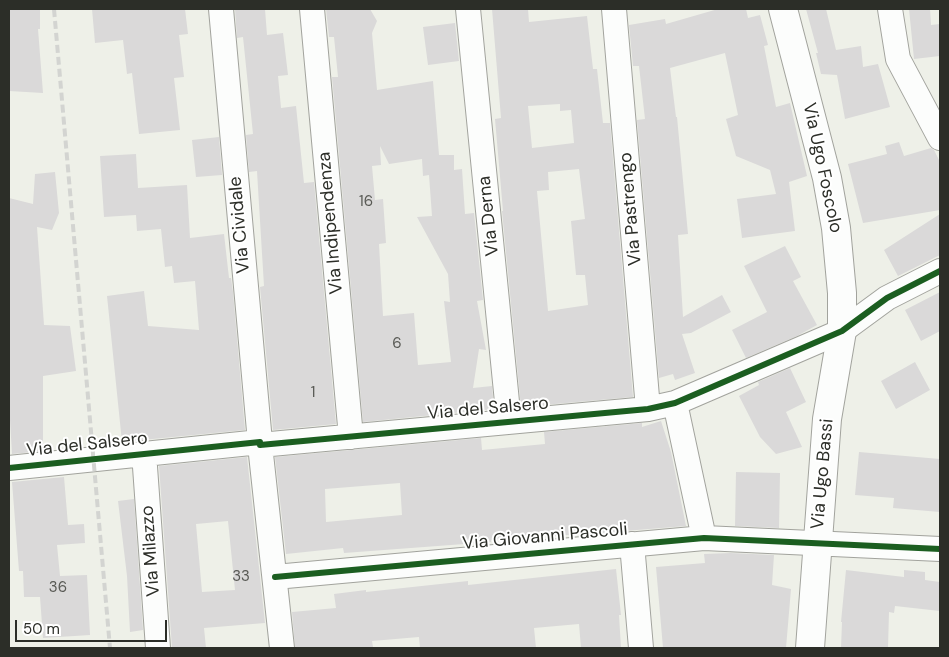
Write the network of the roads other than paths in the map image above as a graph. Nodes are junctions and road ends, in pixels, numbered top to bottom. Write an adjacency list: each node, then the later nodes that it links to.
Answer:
1 (221, 9): 14 (street, Via Cividale)
2 (312, 9): 13 (street, Via Indipendenza)
3 (468, 9): 12 (street, Via Derna)
4 (614, 9): 11 (street, Via Pastrengo)
5 (783, 9): 9 (main road, Via Ugo Foscolo)
6 (890, 9): 7 (street)
7 (940, 138)
8 (940, 271): 9 (street, Via del Salsero)
9 (842, 331): 10 (street, Via del Salsero); 18 (main road, Via Ugo Bassi)
10 (674, 404): 11 (street, Via del Salsero); 17 (street)
11 (648, 409): 12 (street, Via del Salsero)
12 (509, 422): 13 (street, Via del Salsero)
13 (351, 437): 14 (street, Via del Salsero)
14 (260, 443): 15 (street, Via del Salsero); 21 (street, Via Cividale)
15 (144, 453): 16 (street, Via del Salsero); 22 (street, Via Milazzo)
16 (9, 468)
17 (704, 538): 18 (street, Via Giovanni Pascoli); 19 (street, Via Giovanni Pascoli)
18 (818, 542): 20 (street, Via Giovanni Pascoli); 25 (main road, Via Ugo Bassi)
19 (632, 544): 21 (street, Via Giovanni Pascoli); 24 (street)
20 (940, 549)
21 (276, 577): 23 (street, Via Cividale)
22 (158, 648)
23 (282, 648)
24 (641, 648)
25 (810, 648)

